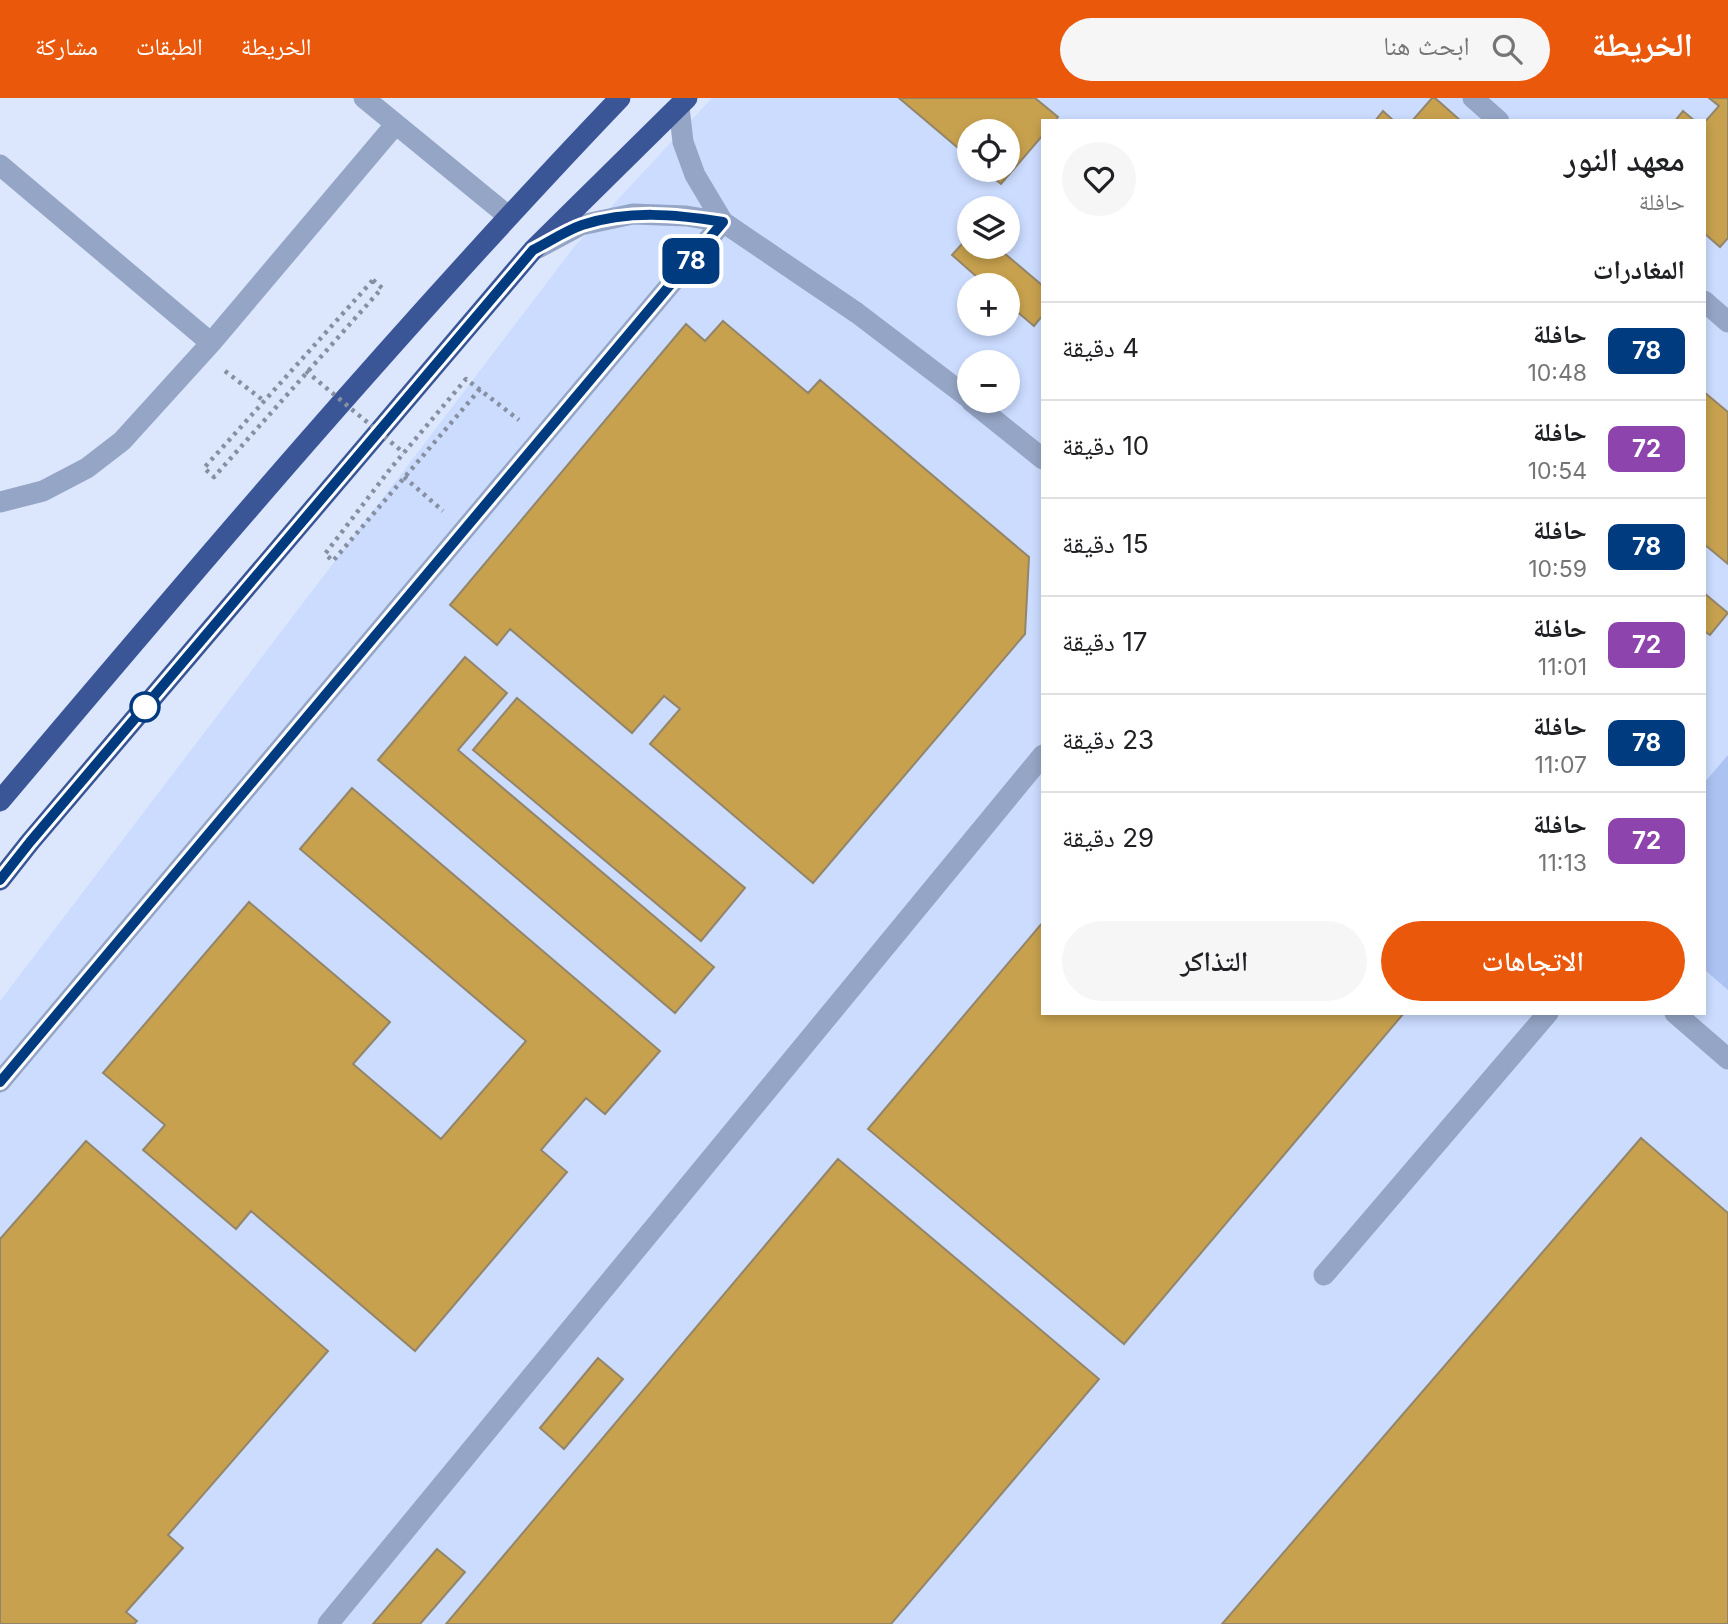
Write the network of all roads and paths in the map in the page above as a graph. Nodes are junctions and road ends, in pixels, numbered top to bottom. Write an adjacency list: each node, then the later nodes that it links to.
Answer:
1 (364, 98): 6 (street)
2 (620, 98): 8 (highway)
3 (1472, 98): 5 (street)
4 (683, 102): 9 (street); 10 (highway)
5 (1497, 119)
6 (395, 125): 8 (street); 13 (street)
7 (0, 165): 13 (street)
8 (508, 216): 26 (highway)
9 (723, 222): 10 (street); 16 (street); 19 (street)
10 (533, 250): 27 (highway)
11 (1706, 303): 12 (street)
12 (1728, 322)
13 (206, 349): 17 (path); 23 (street)
14 (306, 372): 17 (path); 17 (path); 20 (path, bridge)
15 (480, 390): 19 (path); 20 (path); 22 (path)
16 (957, 390)
17 (264, 401)
18 (986, 413): 21 (street)
19 (542, 437): 24 (street)
20 (404, 453): 22 (path)
21 (1041, 457)
22 (404, 477): 24 (path)
23 (0, 502)
24 (464, 530): 31 (street)
25 (1041, 757): 33 (street)
26 (0, 801)
27 (0, 880)
28 (1546, 1015): 32 (street)
29 (1677, 1015): 30 (street)
30 (1728, 1059)
31 (0, 1082)
32 (1324, 1275)
33 (328, 1624)

